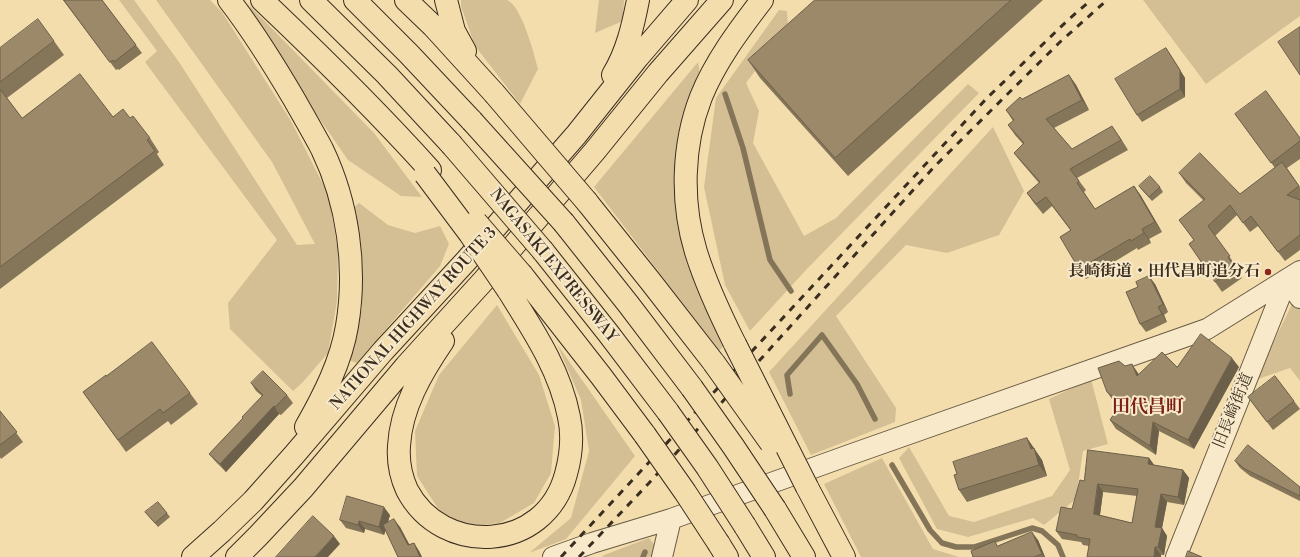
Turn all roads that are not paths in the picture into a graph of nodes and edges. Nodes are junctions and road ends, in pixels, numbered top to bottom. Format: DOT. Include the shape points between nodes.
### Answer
graph roads {
  1 [pos="229,0"];
  2 [pos="262,0"];
  3 [pos="311,0"];
  4 [pos="355,0"];
  5 [pos="406,0"];
  6 [pos="446,0"];
  7 [pos="638,0"];
  8 [pos="687,0"];
  9 [pos="722,0"];
  10 [pos="762,0"];
  11 [pos="494,93"];
  12 [pos="576,135"];
  13 [pos="1293,275"];
  14 [pos="485,279"];
  15 [pos="515,283"];
  16 [pos="1300,298"];
  17 [pos="805,489"];
  18 [pos="253,501"];
  19 [pos="671,519"];
  20 [pos="723,551"];
  21 [pos="193,557"];
  22 [pos="237,557"];
  23 [pos="553,557"];
  24 [pos="662,557"];
  25 [pos="764,557"];
  26 [pos="804,557"];
  27 [pos="843,557"];
  28 [pos="1176,557"];
  1 -- 18 [label="highway" via="287,86 322,150 343,209 351,270 347,327 331,380 301,435"];
  2 -- 15 [label="highway, bridge" via="356,91 428,172 470,234"];
  3 -- 25 [label="highway, NAGASAKI EXPRESSWAY, bridge" via="387,75 451,144 543,252 668,412 707,467"];
  4 -- 26 [label="highway, NAGASAKI EXPRESSWAY, bridge" via="472,121 564,223 692,388 733,446"];
  5 -- 11 [label="highway"];
  6 -- 11 [label="highway" via="454,31"];
  7 -- 12 [label="highway" via="627,45 614,72"];
  8 -- 12 [label="highway, NATIONAL HIGHWAY ROUTE 3"];
  9 -- 14 [label="highway, NATIONAL HIGHWAY ROUTE 3"];
  10 -- 17 [label="highway, bridge" via="712,73 701,97 693,122 687,156 686,200 696,251 710,292"];
  11 -- 17 [label="highway, bridge" via="652,282"];
  12 -- 18 [label="highway, NATIONAL HIGHWAY ROUTE 3"];
  13 -- 16 [label="street"];
  13 -- 19 [label="street" via="1207,330"];
  13 -- 28 [label="street, 旧長崎街道"];
  14 -- 15 [label="highway" via="416,385 401,427 399,446 404,483 422,514 434,526 466,540 503,539 533,523 556,499 564,482 569,461 571,440 564,395 533,330"];
  14 -- 22 [label="highway, NATIONAL HIGHWAY ROUTE 3" via="406,366 303,488"];
  15 -- 20 [label="highway, bridge" via="554,315 645,435"];
  17 -- 27 [label="highway"];
  18 -- 21 [label="highway, NATIONAL HIGHWAY ROUTE 3"];
  19 -- 23 [label="street"];
  19 -- 24 [label="street"];
}
